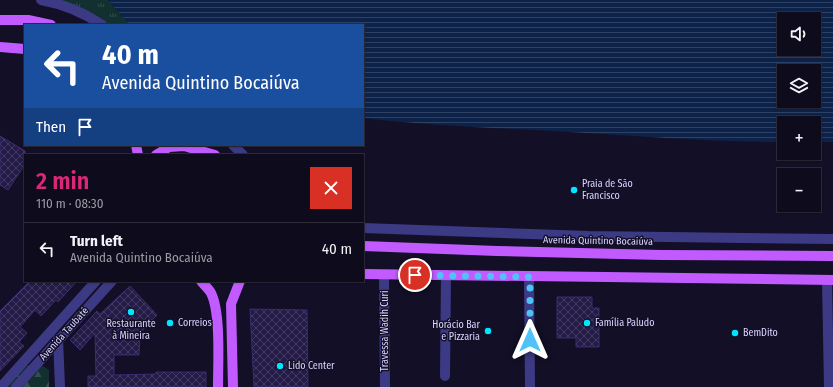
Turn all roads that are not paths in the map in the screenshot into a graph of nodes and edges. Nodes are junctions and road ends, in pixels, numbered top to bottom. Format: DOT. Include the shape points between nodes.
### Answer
graph roads {
  1 [pos="41,0"];
  2 [pos="0,20"];
  3 [pos="46,24"];
  4 [pos="100,24"];
  5 [pos="0,47"];
  6 [pos="13,47"];
  7 [pos="24,49"];
  8 [pos="0,52"];
  9 [pos="184,146"];
  10 [pos="184,146"];
  11 [pos="209,146"];
  12 [pos="234,146"];
  13 [pos="158,154"];
  14 [pos="212,154"];
  15 [pos="217,154"];
  16 [pos="242,154"];
  17 [pos="364,228"];
  18 [pos="833,239"];
  19 [pos="364,246"];
  20 [pos="833,256"];
  21 [pos="364,274"];
  22 [pos="384,275"];
  23 [pos="446,275"];
  24 [pos="530,277"];
  25 [pos="830,280"];
  26 [pos="95,282"];
  27 [pos="111,282"];
  28 [pos="202,282"];
  29 [pos="240,282"];
  30 [pos="58,339"];
  31 [pos="445,376"];
  32 [pos="1,387"];
  33 [pos="16,387"];
  34 [pos="60,387"];
  35 [pos="218,387"];
  36 [pos="232,387"];
  37 [pos="385,387"];
  38 [pos="530,387"];
  39 [pos="829,387"];
  1 -- 4 [label="street" via="77,10"];
  2 -- 3 [label="main road" via="28,20"];
  5 -- 6 [label="main road"];
  6 -- 7 [label="main road"];
  6 -- 8 [label="street"];
  9 -- 14 [label="main road"];
  10 -- 13 [label="main road" via="169,147"];
  11 -- 15 [label="main road"];
  12 -- 16 [label="street"];
  17 -- 18 [label="street" via="589,236"];
  19 -- 20 [label="main road, Avenida Quintino Bocaiúva"];
  21 -- 22 [label="main road"];
  22 -- 23 [label="main road"];
  22 -- 37 [label="street, Travessa Wadih Curi"];
  23 -- 24 [label="main road"];
  23 -- 31 [label="street"];
  24 -- 25 [label="main road"];
  24 -- 38 [label="street"];
  25 -- 39 [label="street"];
  26 -- 32 [label="street, Avenida Taubaté"];
  27 -- 30 [label="street, Avenida Taubaté"];
  28 -- 35 [label="main road" via="210,292 215,305"];
  29 -- 36 [label="main road" via="230,304"];
  30 -- 33 [label="street, Avenida Taubaté"];
  30 -- 34 [label="street"];
}
